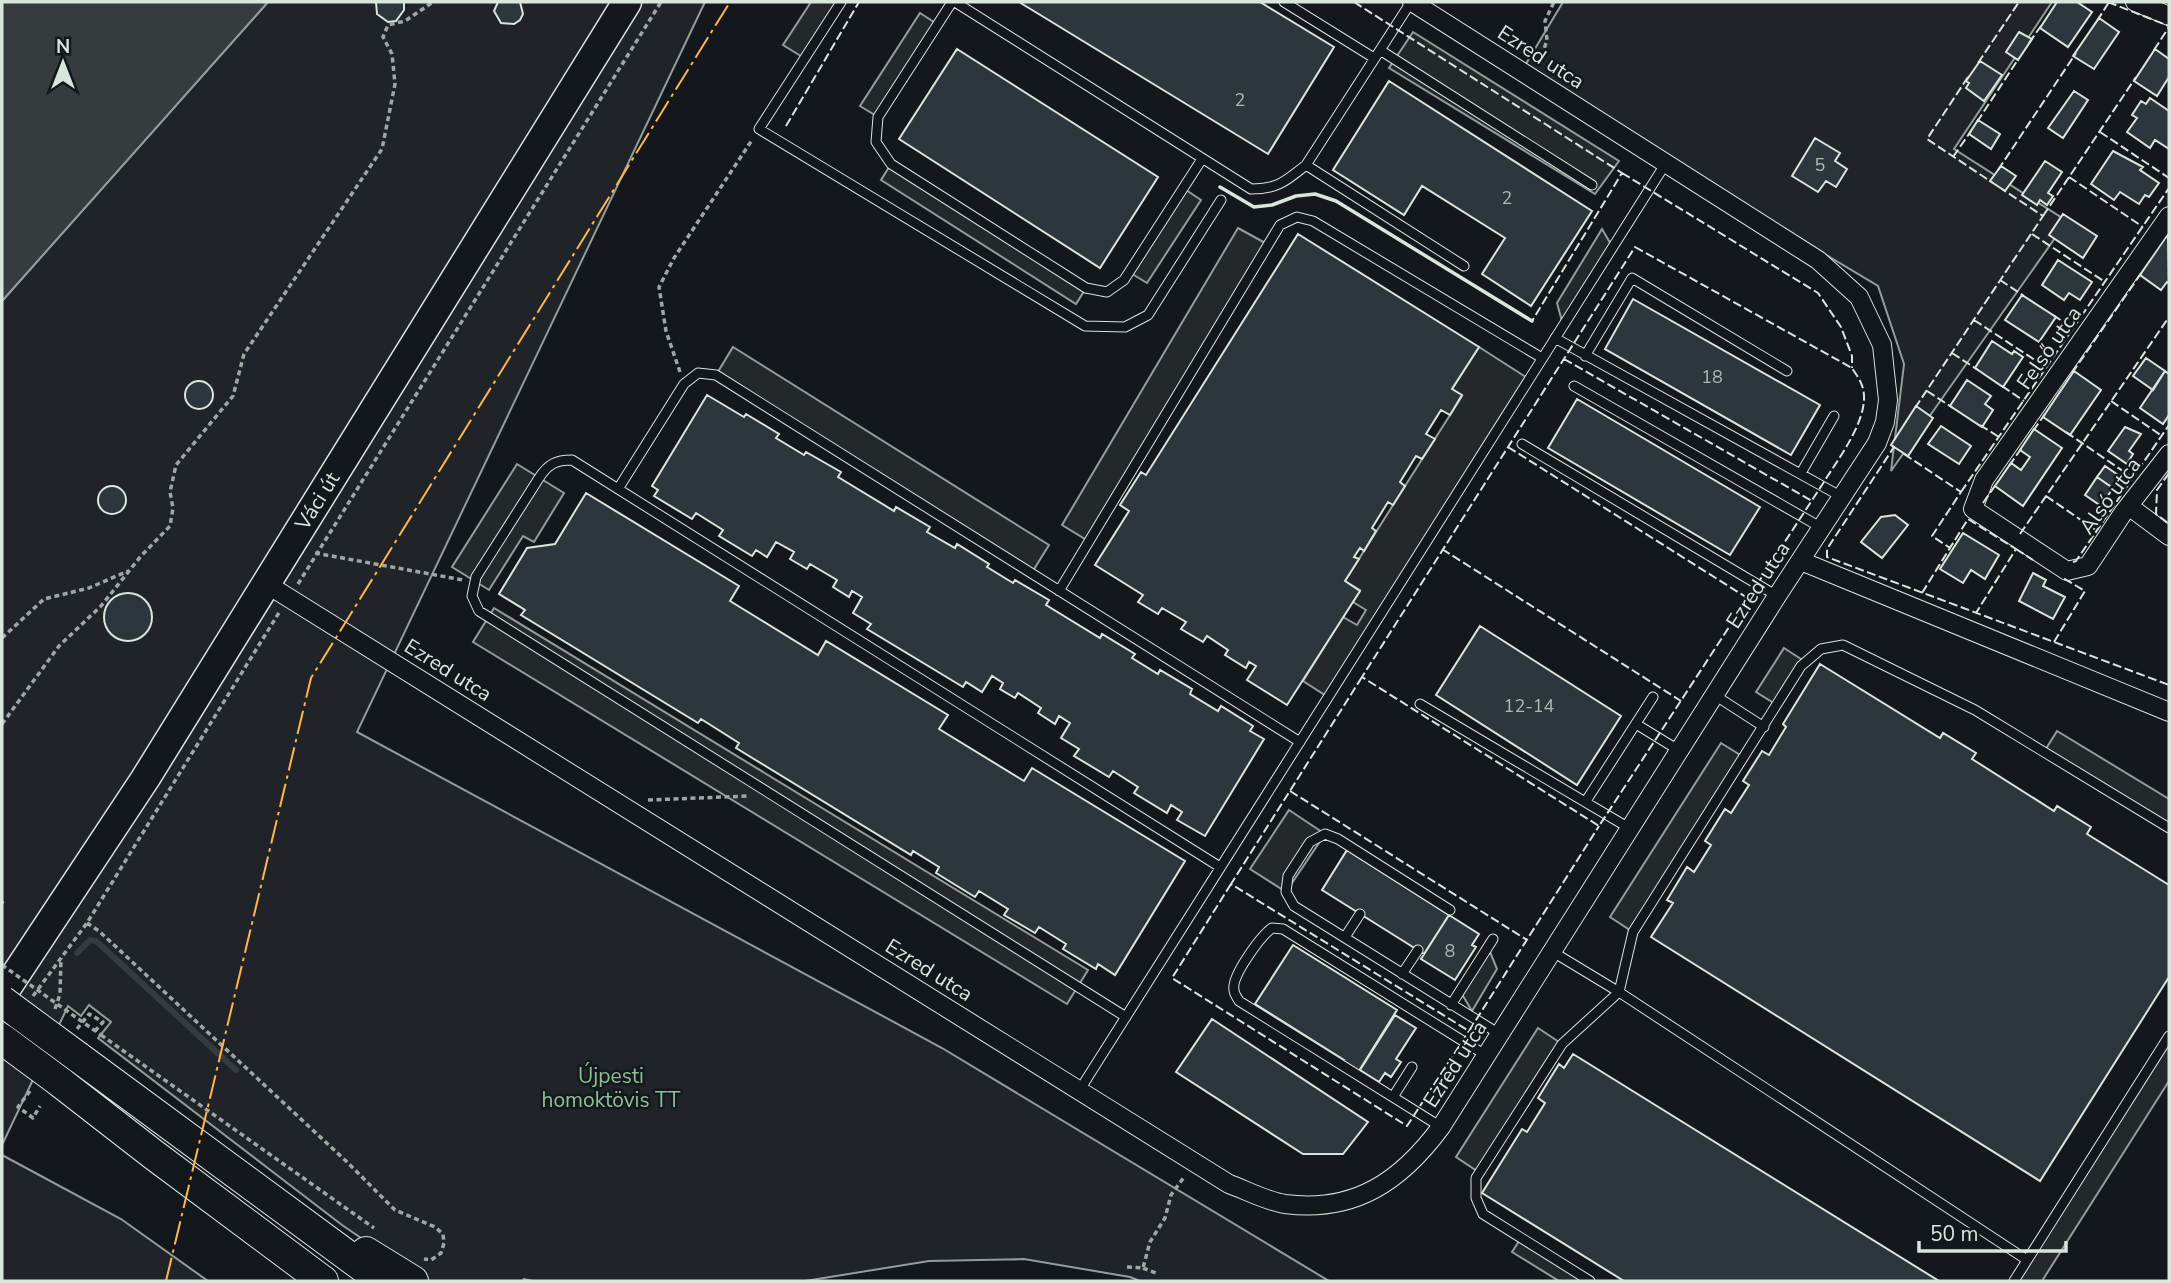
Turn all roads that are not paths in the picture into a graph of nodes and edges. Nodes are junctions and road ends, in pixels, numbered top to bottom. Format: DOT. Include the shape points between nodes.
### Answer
graph roads {
  1 [pos="627,2"];
  2 [pos="841,2"];
  3 [pos="953,2"];
  4 [pos="1284,2"];
  5 [pos="1411,2"];
  6 [pos="2135,2"];
  7 [pos="2169,16"];
  8 [pos="1377,54"];
  9 [pos="1202,159"];
  10 [pos="1666,163"];
  11 [pos="1306,165"];
  12 [pos="1592,185"];
  13 [pos="1221,201"];
  14 [pos="2169,216"];
  15 [pos="1464,266"];
  16 [pos="1555,338"];
  17 [pos="1585,356"];
  18 [pos="1542,358"];
  19 [pos="1787,371"];
  20 [pos="1574,386"];
  21 [pos="1834,416"];
  22 [pos="1522,444"];
  23 [pos="2169,454"];
  24 [pos="1801,473"];
  25 [pos="618,489"];
  26 [pos="1842,497"];
  27 [pos="2130,507"];
  28 [pos="1822,528"];
  29 [pos="2169,536"];
  30 [pos="1801,561"];
  31 [pos="2088,566"];
  32 [pos="286,586"];
  33 [pos="1059,591"];
  34 [pos="1777,596"];
  35 [pos="1653,696"];
  36 [pos="1716,696"];
  37 [pos="1420,704"];
  38 [pos="2169,712"];
  39 [pos="1636,724"];
  40 [pos="1764,727"];
  41 [pos="1300,742"];
  42 [pos="1680,751"];
  43 [pos="1586,801"];
  44 [pos="1629,828"];
  45 [pos="2169,828"];
  46 [pos="1220,867"];
  47 [pos="1450,910"];
  48 [pos="1360,914"];
  49 [pos="1345,937"];
  50 [pos="1493,939"];
  51 [pos="1418,950"];
  52 [pos="1553,952"];
  53 [pos="1402,974"];
  54 [pos="1619,992"];
  55 [pos="2,995"];
  56 [pos="2,1001"];
  57 [pos="1451,1005"];
  58 [pos="1126,1017"];
  59 [pos="1501,1035"];
  60 [pos="2169,1036"];
  61 [pos="2,1039"];
  62 [pos="1487,1056"];
  63 [pos="1412,1068"];
  64 [pos="1079,1091"];
  65 [pos="1393,1097"];
  66 [pos="1441,1128"];
  67 [pos="317,1233"];
  68 [pos="2027,1260"];
  69 [pos="415,1270"];
  70 [pos="323,1281"];
  71 [pos="382,1281"];
  72 [pos="1590,1281"];
  73 [pos="2014,1281"];
  1 -- 32 [label="main road, Váci út"];
  2 -- 13 [label="lane" via="759,130 1085,326 1125,327 1148,314"];
  3 -- 9 [label="lane"];
  3 -- 9 [label="lane" via="878,117 876,142 891,164 1086,288 1107,292 1124,280"];
  4 -- 8 [label="lane"];
  5 -- 8 [label="lane"];
  5 -- 10 [label="street, Ezred utca"];
  6 -- 7 [label="street"];
  8 -- 11 [label="lane"];
  8 -- 12 [label="lane"];
  9 -- 11 [label="lane" via="1251,189 1282,184"];
  10 -- 16 [label="lane"];
  10 -- 26 [label="street, Ezred utca" via="1818,260 1858,297 1882,345 1888,400 1877,443"];
  11 -- 15 [label="lane"];
  14 -- 31 [label="street, Felső utca" via="1984,481 1973,509 2067,571"];
  16 -- 17 [label="lane"];
  16 -- 18 [label="lane"];
  17 -- 19 [label="lane" via="1632,278"];
  17 -- 24 [label="lane"];
  18 -- 33 [label="lane" via="1312,221 1297,217 1280,225"];
  18 -- 41 [label="lane"];
  20 -- 28 [label="lane"];
  21 -- 24 [label="lane"];
  22 -- 34 [label="lane"];
  23 -- 27 [label="street, Alsó utca"];
  24 -- 26 [label="lane"];
  25 -- 33 [label="lane" via="684,384 698,373 716,375"];
  25 -- 46 [label="lane"];
  25 -- 58 [label="lane" via="572,460 558,460 545,468 475,582 472,596 479,611"];
  26 -- 28 [label="street, Ezred utca"];
  27 -- 29 [label="street"];
  27 -- 31 [label="street, Alsó utca"];
  28 -- 30 [label="street, Ezred utca"];
  30 -- 34 [label="street, Ezred utca"];
  30 -- 38 [label="street"];
  32 -- 55 [label="main road, Váci út" via="145,779"];
  32 -- 64 [label="street, Ezred utca"];
  33 -- 41 [label="lane"];
  34 -- 36 [label="street, Ezred utca"];
  35 -- 39 [label="lane"];
  36 -- 40 [label="lane"];
  36 -- 42 [label="street, Ezred utca"];
  37 -- 43 [label="lane"];
  39 -- 42 [label="lane"];
  39 -- 43 [label="lane"];
  40 -- 45 [label="lane" via="1801,666 1821,649 1843,645 1975,710"];
  40 -- 54 [label="lane" via="1633,932"];
  41 -- 46 [label="lane"];
  42 -- 44 [label="street, Ezred utca"];
  43 -- 44 [label="lane"];
  44 -- 52 [label="street, Ezred utca"];
  46 -- 58 [label="lane"];
  47 -- 49 [label="lane" via="1325,834 1310,842 1288,876 1286,892 1294,906"];
  48 -- 49 [label="lane"];
  49 -- 53 [label="lane"];
  50 -- 57 [label="lane"];
  51 -- 53 [label="lane"];
  52 -- 54 [label="lane"];
  52 -- 59 [label="street, Ezred utca"];
  53 -- 57 [label="lane"];
  54 -- 68 [label="lane"];
  54 -- 72 [label="lane" via="1562,1044 1476,1178 1476,1198 1483,1213"];
  56 -- 67 [label="highway, bridge"];
  57 -- 59 [label="lane"];
  58 -- 64 [label="lane"];
  59 -- 62 [label="street, Ezred utca"];
  60 -- 68 [label="lane"];
  61 -- 70 [label="highway, bridge"];
  62 -- 65 [label="lane" via="1283,929 1272,928 1263,934 1235,979 1239,1001"];
  62 -- 66 [label="street, Ezred utca"];
  63 -- 65 [label="lane"];
  64 -- 66 [label="street, Ezred utca" via="1229,1184 1282,1204 1320,1206 1363,1196 1392,1180"];
  65 -- 66 [label="lane"];
  67 -- 69 [label="highway"];
  67 -- 71 [label="highway"];
  68 -- 73 [label="lane"];
}
